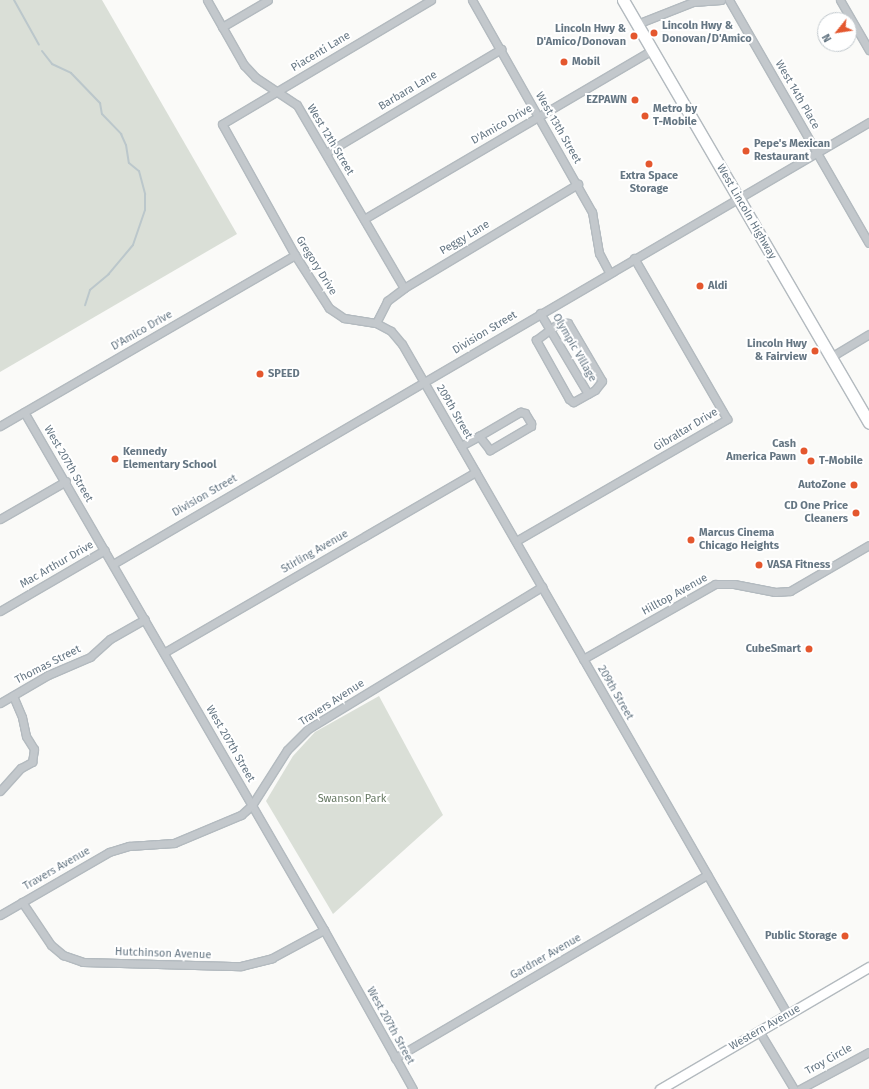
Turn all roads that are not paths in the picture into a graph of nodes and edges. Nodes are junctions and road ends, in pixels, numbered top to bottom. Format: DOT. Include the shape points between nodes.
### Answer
graph roads {
  1 [pos="207,0"];
  2 [pos="268,0"];
  3 [pos="431,0"];
  4 [pos="472,0"];
  5 [pos="623,0"];
  6 [pos="721,0"];
  7 [pos="729,0"];
  8 [pos="840,0"];
  9 [pos="421,3"];
  10 [pos="637,24"];
  11 [pos="222,27"];
  12 [pos="501,49"];
  13 [pos="652,50"];
  14 [pos="869,50"];
  15 [pos="278,91"];
  16 [pos="539,116"];
  17 [pos="869,122"];
  18 [pos="222,124"];
  19 [pos="326,153"];
  20 [pos="817,153"];
  21 [pos="578,184"];
  22 [pos="738,198"];
  23 [pos="364,219"];
  24 [pos="869,243"];
  25 [pos="295,255"];
  26 [pos="634,258"];
  27 [pos="609,272"];
  28 [pos="404,288"];
  29 [pos="540,313"];
  30 [pos="376,323"];
  31 [pos="550,328"];
  32 [pos="869,334"];
  33 [pos="831,357"];
  34 [pos="424,382"];
  35 [pos="588,394"];
  36 [pos="24,412"];
  37 [pos="869,423"];
  38 [pos="0,426"];
  39 [pos="479,436"];
  40 [pos="461,446"];
  41 [pos="476,472"];
  42 [pos="66,481"];
  43 [pos="0,519"];
  44 [pos="516,541"];
  45 [pos="869,544"];
  46 [pos="105,550"];
  47 [pos="113,564"];
  48 [pos="542,587"];
  49 [pos="0,611"];
  50 [pos="145,619"];
  51 [pos="165,652"];
  52 [pos="584,659"];
  53 [pos="13,696"];
  54 [pos="0,703"];
  55 [pos="0,791"];
  56 [pos="252,805"];
  57 [pos="707,875"];
  58 [pos="22,902"];
  59 [pos="0,915"];
  60 [pos="324,930"];
  61 [pos="869,967"];
  62 [pos="788,1015"];
  63 [pos="759,1031"];
  64 [pos="869,1052"];
  65 [pos="395,1058"];
  66 [pos="413,1089"];
  67 [pos="660,1089"];
  68 [pos="794,1089"];
  69 [pos="800,1089"];
  1 -- 11 [label="street, West 12th Street"];
  2 -- 11 [label="street"];
  3 -- 9 [label="street, Piacenti Lane"];
  4 -- 12 [label="street, West 13th Street"];
  5 -- 10 [label="main road, West Lincoln Highway"];
  6 -- 10 [label="street" via="693,2"];
  7 -- 20 [label="street, West 14th Place"];
  8 -- 14 [label="street"];
  9 -- 15 [label="street, Piacenti Lane"];
  10 -- 13 [label="main road, West Lincoln Highway"];
  11 -- 15 [label="street, West 12th Street" via="244,65 255,76"];
  12 -- 16 [label="street, West 13th Street"];
  12 -- 19 [label="street, Barbara Lane"];
  13 -- 16 [label="street, D'Amico Drive"];
  13 -- 22 [label="main road, West Lincoln Highway"];
  15 -- 18 [label="street, Piacenti Lane"];
  15 -- 19 [label="street, West 12th Street" via="296,105"];
  16 -- 21 [label="street, West 13th Street"];
  16 -- 23 [label="street, D'Amico Drive"];
  17 -- 20 [label="street, Division Street"];
  18 -- 25 [label="street, Gregory Drive"];
  19 -- 23 [label="street, West 12th Street"];
  20 -- 22 [label="street, Division Street"];
  20 -- 24 [label="street, West 14th Place"];
  21 -- 27 [label="street, West 13th Street" via="592,212 599,253"];
  21 -- 28 [label="street, Peggy Lane"];
  22 -- 26 [label="street, Division Street"];
  22 -- 33 [label="main road, West Lincoln Highway"];
  23 -- 28 [label="street, West 12th Street"];
  25 -- 30 [label="street, Gregory Drive" via="329,308 344,318"];
  25 -- 36 [label="street, D'Amico Drive"];
  26 -- 27 [label="street, Division Street"];
  26 -- 44 [label="street, Gibraltar Drive" via="727,419"];
  27 -- 29 [label="street, Division Street"];
  28 -- 30 [label="street, Peggy Lane" via="387,302"];
  29 -- 31 [label="street, Olympic Village"];
  29 -- 34 [label="street, Division Street"];
  30 -- 34 [label="street, Gregory Drive" via="397,337"];
  31 -- 35 [label="street, Olympic Village"];
  31 -- 35 [label="street" via="565,322 577,336 602,381 601,386"];
  31 -- 35 [label="street" via="536,340 541,351 569,399 574,402"];
  32 -- 33 [label="street"];
  33 -- 37 [label="main road, West Lincoln Highway"];
  34 -- 40 [label="street, 209th Street"];
  34 -- 47 [label="street, Division Street"];
  36 -- 38 [label="street, D'Amico Drive"];
  36 -- 42 [label="street, West 207th Street"];
  39 -- 39 [label="street" via="520,412 525,413 531,423 531,426 490,450"];
  39 -- 40 [label="street"];
  40 -- 41 [label="street, 209th Street"];
  41 -- 44 [label="street, 209th Street"];
  41 -- 51 [label="street, Stirling Avenue"];
  42 -- 43 [label="street"];
  42 -- 46 [label="street, West 207th Street"];
  44 -- 48 [label="street, 209th Street"];
  45 -- 52 [label="street, Hilltop Avenue" via="790,591 775,592 734,584 715,584"];
  46 -- 47 [label="street, West 207th Street"];
  46 -- 49 [label="street, Mac Arthur Drive"];
  47 -- 50 [label="street, West 207th Street"];
  48 -- 52 [label="street, 209th Street"];
  48 -- 56 [label="street, Travers Avenue" via="308,729 287,750"];
  50 -- 51 [label="street, West 207th Street"];
  50 -- 53 [label="street, Thomas Street" via="110,639 90,657 48,675"];
  51 -- 56 [label="street, West 207th Street"];
  52 -- 57 [label="street, 209th Street"];
  53 -- 54 [label="street, Thomas Street"];
  53 -- 55 [label="street" via="22,717 26,736 34,749 32,762 21,768"];
  56 -- 58 [label="street, Travers Avenue" via="237,817 184,840 129,846 109,852"];
  56 -- 60 [label="street, West 207th Street"];
  57 -- 62 [label="street, 209th Street"];
  57 -- 65 [label="street, Gardner Avenue"];
  58 -- 59 [label="street, Travers Avenue"];
  58 -- 60 [label="street, Hutchinson Avenue" via="50,945 63,955 83,962 241,966 272,958"];
  60 -- 65 [label="street, West 207th Street"];
  61 -- 62 [label="main road, Western Avenue"];
  62 -- 63 [label="main road, Western Avenue"];
  63 -- 67 [label="main road, Western Avenue"];
  63 -- 68 [label="street"];
  64 -- 69 [label="street, Troy Circle"];
  65 -- 66 [label="street, West 207th Street"];
}
